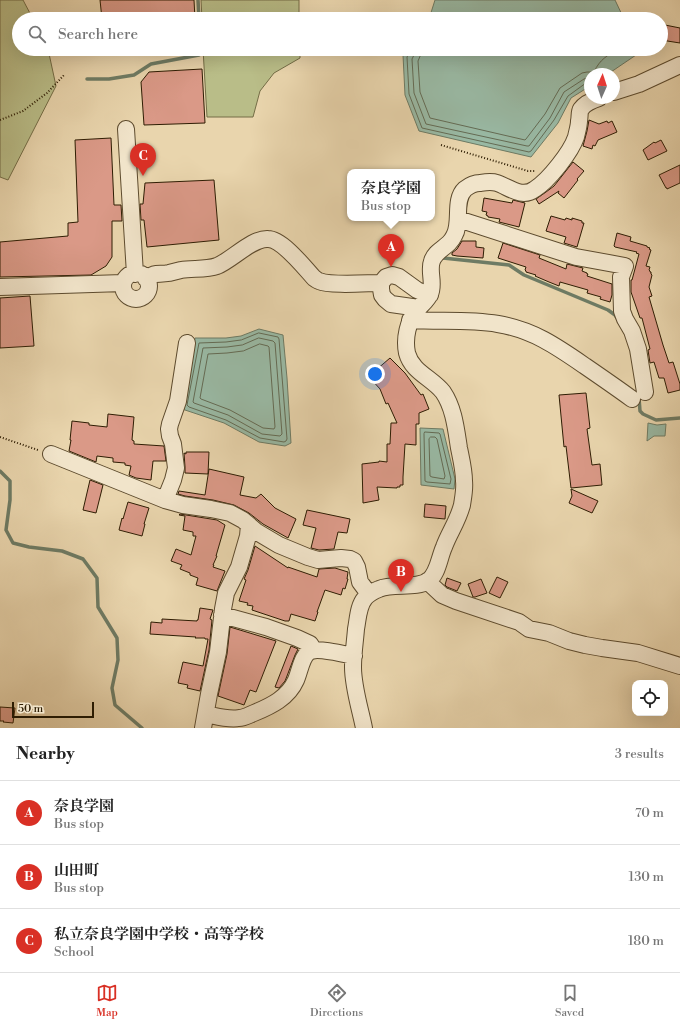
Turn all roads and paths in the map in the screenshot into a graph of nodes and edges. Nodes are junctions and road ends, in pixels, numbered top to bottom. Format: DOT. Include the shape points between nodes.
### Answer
graph roads {
  1 [pos="680,65"];
  2 [pos="65,74"];
  3 [pos="620,90"];
  4 [pos="586,104"];
  5 [pos="0,120"];
  6 [pos="126,129"];
  7 [pos="441,145"];
  8 [pos="541,168"];
  9 [pos="458,219"];
  10 [pos="576,257"];
  11 [pos="614,276"];
  12 [pos="135,279"];
  13 [pos="381,283"];
  14 [pos="0,287"];
  15 [pos="430,295"];
  16 [pos="415,314"];
  17 [pos="187,343"];
  18 [pos="0,437"];
  19 [pos="50,454"];
  20 [pos="165,500"];
  21 [pos="249,525"];
  22 [pos="427,581"];
  23 [pos="369,594"];
  24 [pos="222,615"];
  25 [pos="314,650"];
  26 [pos="354,656"];
  27 [pos="680,666"];
  28 [pos="204,721"];
  29 [pos="364,728"];
  1 -- 3 [label="street"];
  2 -- 5 [label="path" via="47,93 23,112"];
  4 -- 9 [label="street" via="580,110 575,139 550,175 534,191 522,193 493,182 475,183 461,195"];
  6 -- 12 [label="street"];
  7 -- 8 [label="path" via="528,171"];
  9 -- 10 [label="street"];
  9 -- 15 [label="street" via="456,233 450,243 437,252 432,260"];
  10 -- 11 [label="street"];
  10 -- 16 [label="street" via="625,266 622,277 622,311 638,349 639,396 556,346 527,332 475,321 436,321"];
  12 -- 13 [label="street" via="153,274 210,268 224,263 252,244 268,239 283,245 319,281 338,284"];
  12 -- 14 [label="street"];
  13 -- 15 [label="street" via="392,275"];
  13 -- 16 [label="street" via="385,299"];
  15 -- 16 [label="street"];
  16 -- 22 [label="street" via="407,331 409,359 414,367 435,383 449,402 464,481 459,516 437,569"];
  17 -- 20 [label="street" via="178,401 169,429 176,468"];
  18 -- 19 [label="path"];
  19 -- 20 [label="street"];
  20 -- 21 [label="street" via="230,513"];
  21 -- 23 [label="street" via="279,545 308,557 318,560 350,558 357,567 360,582"];
  21 -- 24 [label="street" via="239,567 226,593"];
  22 -- 23 [label="street" via="382,587"];
  22 -- 27 [label="street" via="442,595 519,622 529,629 585,645 638,653"];
  23 -- 26 [label="street" via="359,612"];
  24 -- 25 [label="street" via="297,638 310,644"];
  24 -- 28 [label="street" via="218,652"];
  25 -- 26 [label="street"];
  25 -- 28 [label="street" via="305,655 297,679 285,697 260,711 240,718"];
  26 -- 29 [label="street" via="354,681"];
}
